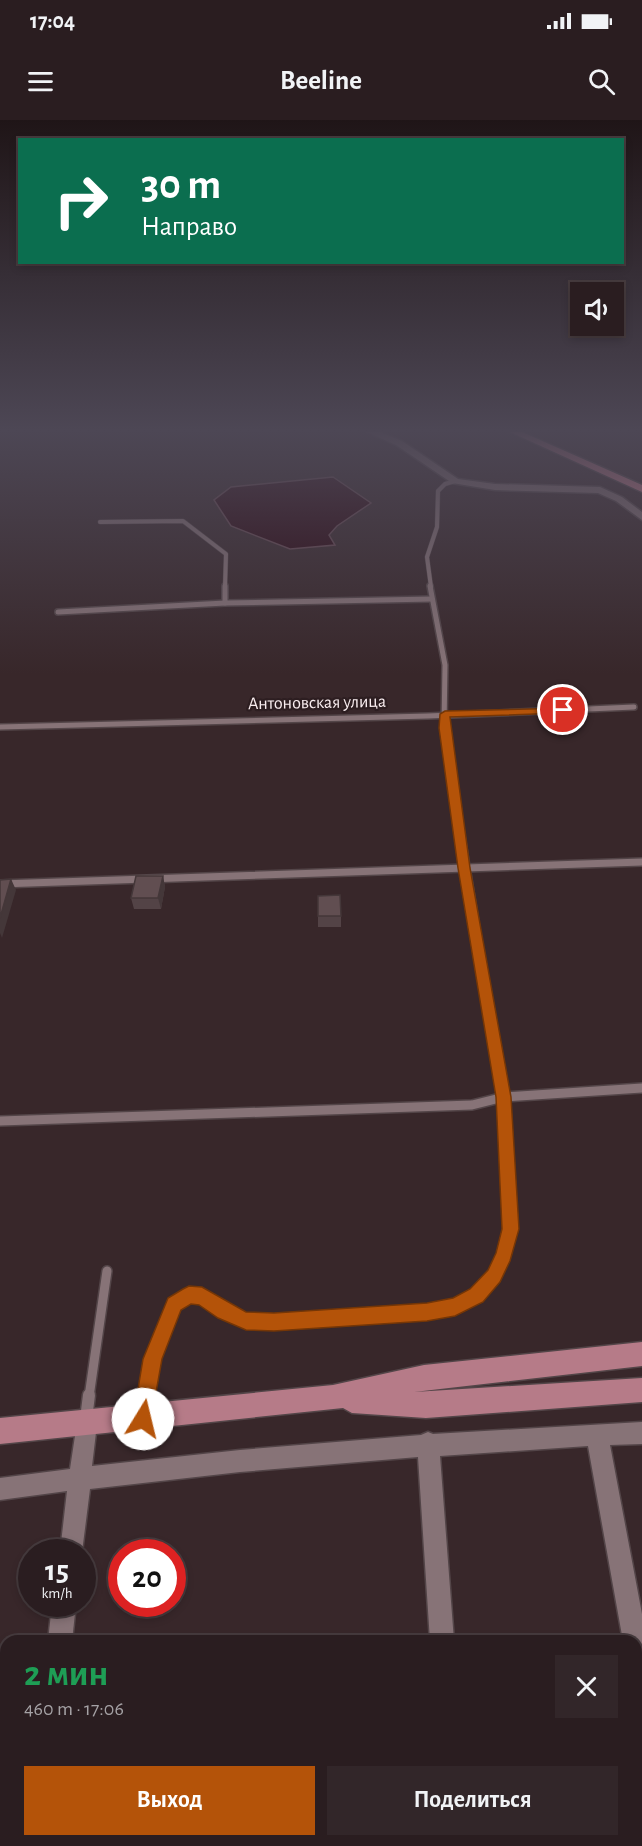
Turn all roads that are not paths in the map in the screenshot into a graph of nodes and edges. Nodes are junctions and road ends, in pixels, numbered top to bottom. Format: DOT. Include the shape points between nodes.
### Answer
graph roads {
  1 [pos="437,513"];
  2 [pos="100,522"];
  3 [pos="432,599"];
  4 [pos="225,603"];
  5 [pos="58,612"];
  6 [pos="634,707"];
  7 [pos="445,714"];
  8 [pos="0,727"];
  9 [pos="642,862"];
  10 [pos="464,868"];
  11 [pos="0,884"];
  12 [pos="642,1088"];
  13 [pos="504,1097"];
  14 [pos="0,1121"];
  15 [pos="107,1271"];
  16 [pos="642,1354"];
  17 [pos="642,1390"];
  18 [pos="333,1398"];
  19 [pos="143,1419"];
  20 [pos="86,1424"];
  21 [pos="0,1431"];
  22 [pos="642,1433"];
  23 [pos="597,1435"];
  24 [pos="428,1443"];
  25 [pos="80,1478"];
  26 [pos="0,1489"];
  27 [pos="72,1539"];
  28 [pos="63,1617"];
  29 [pos="61,1635"];
  30 [pos="442,1635"];
  31 [pos="634,1635"];
  1 -- 3 [label="lane" via="427,557"];
  2 -- 4 [label="lane" via="183,521 226,554"];
  3 -- 4 [label="lane"];
  3 -- 7 [label="lane" via="445,665"];
  4 -- 5 [label="lane"];
  6 -- 7 [label="lane, Антоновская улица"];
  7 -- 8 [label="lane, Антоновская улица"];
  7 -- 10 [label="lane"];
  9 -- 10 [label="lane"];
  10 -- 11 [label="lane"];
  10 -- 13 [label="lane"];
  12 -- 13 [label="lane"];
  13 -- 14 [label="lane" via="472,1105 403,1109"];
  13 -- 19 [label="lane" via="511,1229 494,1276 476,1296 455,1307 427,1312 274,1322 246,1321 224,1312 202,1296 189,1295 174,1304 153,1359"];
  15 -- 20 [label="lane"];
  16 -- 18 [label="main road" via="424,1377"];
  17 -- 18 [label="main road" via="426,1406"];
  18 -- 19 [label="main road"];
  19 -- 20 [label="main road"];
  20 -- 21 [label="main road"];
  20 -- 25 [label="street"];
  22 -- 23 [label="street"];
  23 -- 24 [label="street"];
  23 -- 31 [label="street"];
  24 -- 25 [label="street"];
  24 -- 30 [label="street"];
  25 -- 26 [label="street"];
  25 -- 27 [label="street"];
  28 -- 29 [label="street"];
}
